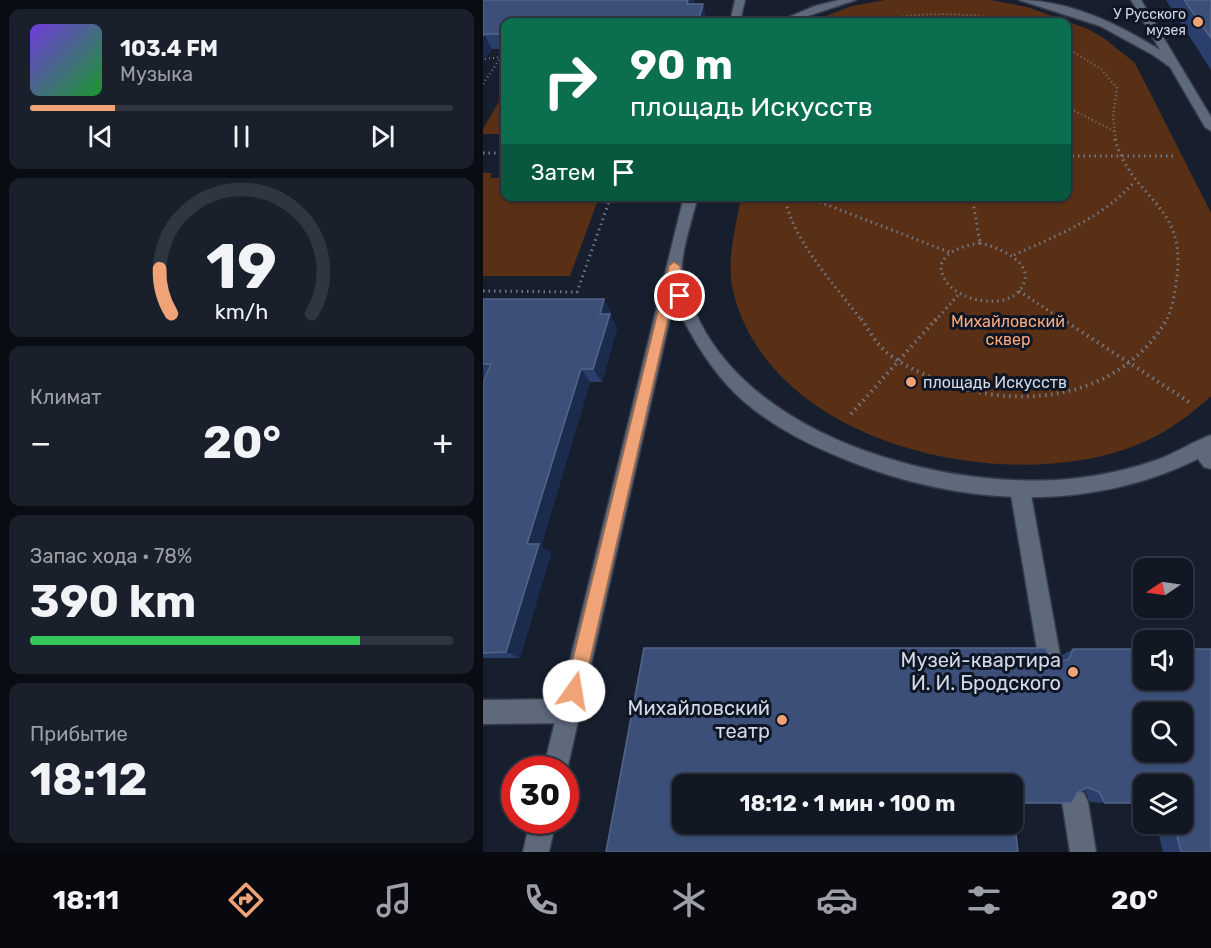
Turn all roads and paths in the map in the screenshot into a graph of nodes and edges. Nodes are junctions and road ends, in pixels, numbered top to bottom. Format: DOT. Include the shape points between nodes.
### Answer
graph roads {
  1 [pos="740,0"];
  2 [pos="851,0"];
  3 [pos="1024,0"];
  4 [pos="1136,0"];
  5 [pos="736,18"];
  6 [pos="792,18"];
  7 [pos="889,18"];
  8 [pos="996,18"];
  9 [pos="1071,50"];
  10 [pos="501,57"];
  11 [pos="485,58"];
  12 [pos="1174,65"];
  13 [pos="483,84"];
  14 [pos="1071,109"];
  15 [pos="1211,127"];
  16 [pos="1115,131"];
  17 [pos="483,153"];
  18 [pos="501,153"];
  19 [pos="1071,156"];
  20 [pos="1120,156"];
  21 [pos="1174,156"];
  22 [pos="1135,181"];
  23 [pos="609,201"];
  24 [pos="690,201"];
  25 [pos="786,201"];
  26 [pos="817,201"];
  27 [pos="973,201"];
  28 [pos="980,243"];
  29 [pos="949,252"];
  30 [pos="1014,255"];
  31 [pos="674,266"];
  32 [pos="483,291"];
  33 [pos="1019,291"];
  34 [pos="959,294"];
  35 [pos="899,361"];
  36 [pos="1130,364"];
  37 [pos="1189,402"];
  38 [pos="851,414"];
  39 [pos="1207,451"];
  40 [pos="1020,489"];
  41 [pos="1049,655"];
  42 [pos="569,711"];
  43 [pos="483,712"];
  44 [pos="558,756"];
  45 [pos="1075,802"];
  46 [pos="540,834"];
  47 [pos="536,852"];
  48 [pos="1083,852"];
  1 -- 5 [label="street"];
  2 -- 6 [label="street"];
  3 -- 12 [label="street" via="1109,26"];
  4 -- 12 [label="street"];
  7 -- 8 [label="path" via="935,12"];
  9 -- 16 [label="path" via="1093,62 1117,88"];
  10 -- 11 [label="path"];
  10 -- 13 [label="path"];
  12 -- 15 [label="street"];
  14 -- 16 [label="path"];
  16 -- 20 [label="path"];
  17 -- 18 [label="path"];
  19 -- 20 [label="path"];
  20 -- 21 [label="path"];
  20 -- 22 [label="path"];
  22 -- 30 [label="path" via="1110,207"];
  22 -- 36 [label="path" via="1174,228 1179,252 1178,286 1169,315 1153,344"];
  23 -- 32 [label="path" via="577,292"];
  24 -- 31 [label="street"];
  25 -- 35 [label="path" via="798,235 883,349"];
  26 -- 29 [label="path"];
  27 -- 28 [label="path"];
  28 -- 29 [label="path" via="964,244"];
  28 -- 30 [label="path" via="1001,247"];
  29 -- 34 [label="path" via="942,260 941,272"];
  30 -- 33 [label="path" via="1025,274"];
  31 -- 40 [label="street" via="680,296 714,357 741,387 775,414 816,439 914,475 968,486"];
  31 -- 42 [label="street"];
  33 -- 34 [label="path" via="991,302"];
  33 -- 36 [label="path"];
  34 -- 35 [label="path"];
  35 -- 36 [label="path" via="949,384 1015,398 1079,388"];
  35 -- 38 [label="path"];
  36 -- 37 [label="path"];
  39 -- 40 [label="street" via="1128,477 1077,487"];
  40 -- 41 [label="street"];
  42 -- 43 [label="street"];
  42 -- 44 [label="street"];
  45 -- 48 [label="street"];
  46 -- 47 [label="street"];
}
